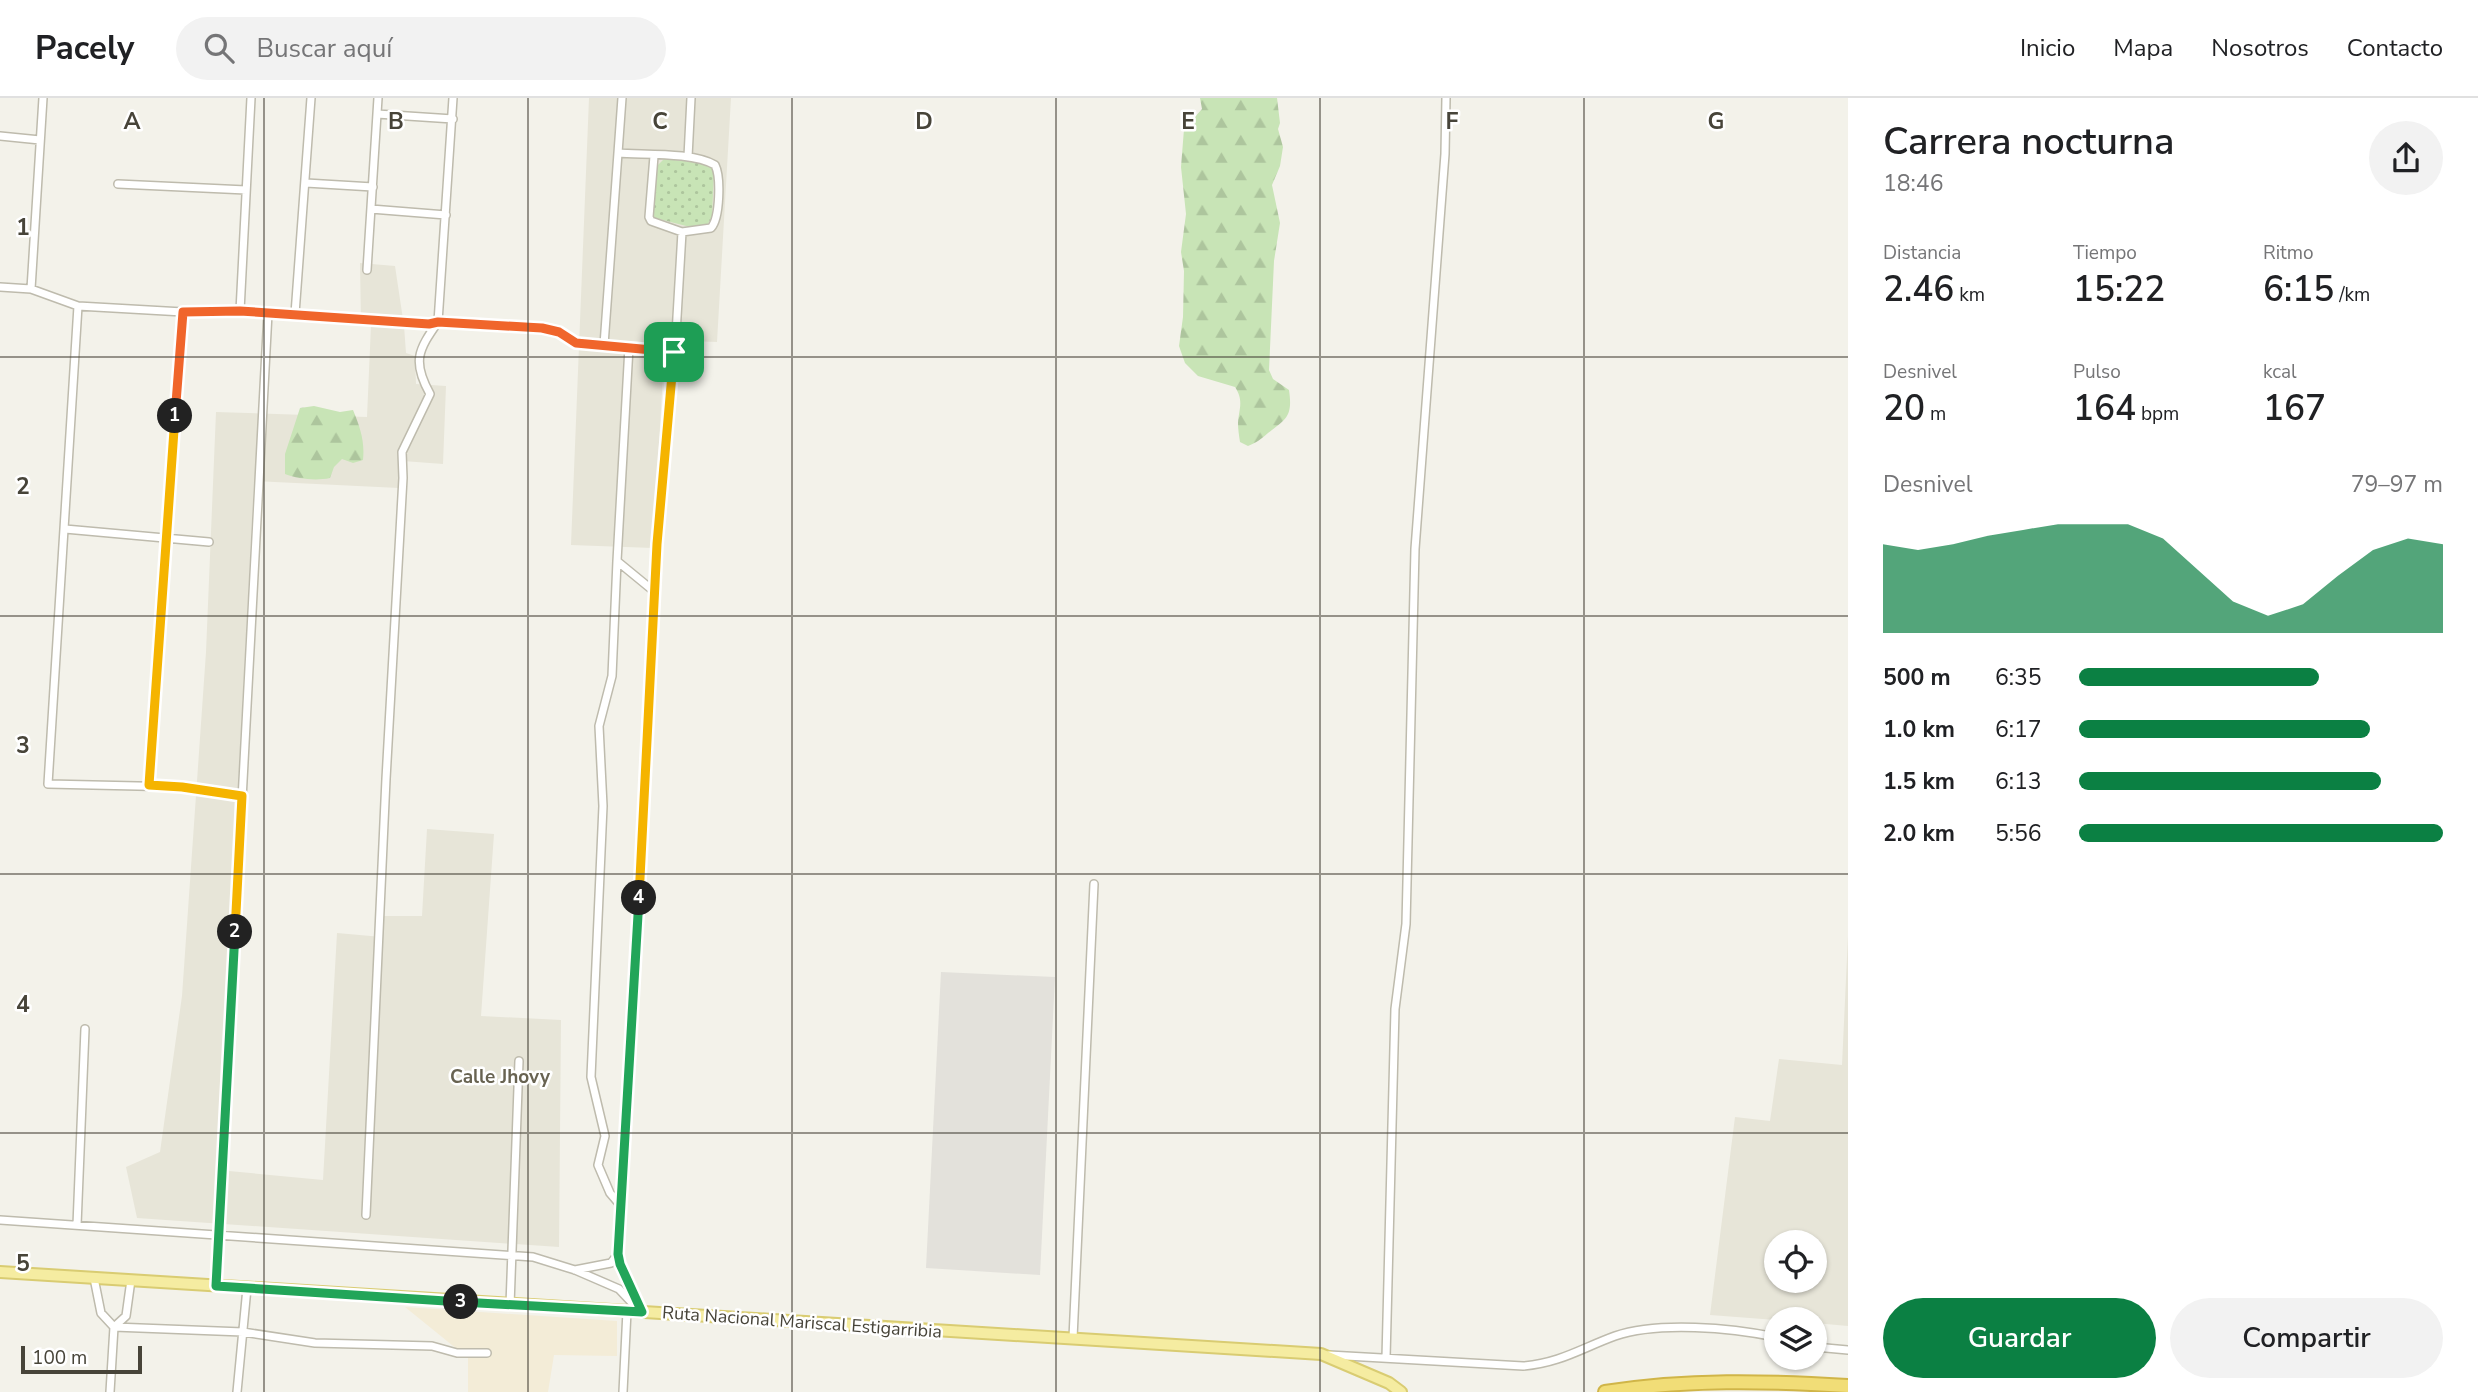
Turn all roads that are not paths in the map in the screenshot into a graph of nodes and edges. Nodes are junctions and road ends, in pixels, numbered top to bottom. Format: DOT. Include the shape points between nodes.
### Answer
graph roads {
  1 [pos="43,98"];
  2 [pos="251,98"];
  3 [pos="311,98"];
  4 [pos="378,98"];
  5 [pos="453,98"];
  6 [pos="622,98"];
  7 [pos="691,98"];
  8 [pos="1446,98"];
  9 [pos="377,114"];
  10 [pos="453,118"];
  11 [pos="0,136"];
  12 [pos="40,140"];
  13 [pos="618,153"];
  14 [pos="654,156"];
  15 [pos="688,157"];
  16 [pos="306,183"];
  17 [pos="118,184"];
  18 [pos="373,187"];
  19 [pos="246,190"];
  20 [pos="371,209"];
  21 [pos="446,215"];
  22 [pos="682,232"];
  23 [pos="368,270"];
  24 [pos="0,287"];
  25 [pos="31,289"];
  26 [pos="78,306"];
  27 [pos="240,311"];
  28 [pos="183,312"];
  29 [pos="268,313"];
  30 [pos="295,314"];
  31 [pos="438,322"];
  32 [pos="604,345"];
  33 [pos="629,347"];
  34 [pos="674,352"];
  35 [pos="65,529"];
  36 [pos="167,538"];
  37 [pos="209,542"];
  38 [pos="617,561"];
  39 [pos="656,593"];
  40 [pos="149,785"];
  41 [pos="242,796"];
  42 [pos="1094,884"];
  43 [pos="85,1029"];
  44 [pos="519,1061"];
  45 [pos="621,1206"];
  46 [pos="366,1215"];
  47 [pos="0,1220"];
  48 [pos="77,1225"];
  49 [pos="219,1234"];
  50 [pos="618,1254"];
  51 [pos="511,1255"];
  52 [pos="575,1270"];
  53 [pos="0,1272"];
  54 [pos="94,1278"];
  55 [pos="131,1280"];
  56 [pos="216,1286"];
  57 [pos="247,1288"];
  58 [pos="510,1305"];
  59 [pos="627,1311"];
  60 [pos="642,1312"];
  61 [pos="114,1328"];
  62 [pos="243,1332"];
  63 [pos="1764,1335"];
  64 [pos="1073,1338"];
  65 [pos="1827,1348"];
  66 [pos="1848,1350"];
  67 [pos="487,1353"];
  68 [pos="1321,1354"];
  69 [pos="1386,1358"];
  70 [pos="1848,1386"];
  71 [pos="1391,1388"];
  72 [pos="110,1392"];
  73 [pos="237,1392"];
  74 [pos="623,1392"];
  75 [pos="1401,1392"];
  76 [pos="1605,1392"];
  1 -- 12 [label="street"];
  2 -- 19 [label="street"];
  3 -- 16 [label="street"];
  4 -- 9 [label="street"];
  5 -- 10 [label="street"];
  6 -- 13 [label="street"];
  7 -- 15 [label="street"];
  8 -- 69 [label="street" via="1415,550 1407,911 1395,1009"];
  9 -- 10 [label="street"];
  9 -- 18 [label="street"];
  10 -- 21 [label="street"];
  11 -- 12 [label="street"];
  12 -- 25 [label="street"];
  13 -- 14 [label="street"];
  13 -- 32 [label="street"];
  14 -- 15 [label="street"];
  14 -- 22 [label="street" via="649,217 655,224"];
  15 -- 22 [label="street" via="711,162 718,170 716,220 711,228"];
  16 -- 18 [label="street"];
  16 -- 30 [label="street"];
  17 -- 19 [label="street"];
  18 -- 20 [label="street"];
  19 -- 27 [label="street"];
  20 -- 21 [label="street"];
  20 -- 23 [label="street"];
  21 -- 31 [label="street"];
  22 -- 34 [label="street"];
  24 -- 25 [label="street"];
  25 -- 26 [label="street"];
  26 -- 28 [label="street"];
  26 -- 35 [label="street"];
  27 -- 28 [label="street"];
  27 -- 29 [label="street"];
  28 -- 36 [label="street"];
  29 -- 30 [label="street"];
  29 -- 41 [label="street"];
  30 -- 31 [label="street"];
  31 -- 32 [label="street" via="542,328 576,343"];
  31 -- 46 [label="street" via="418,361 429,394 402,452"];
  32 -- 33 [label="street"];
  33 -- 34 [label="street"];
  33 -- 38 [label="street"];
  34 -- 39 [label="street"];
  35 -- 36 [label="street"];
  35 -- 40 [label="street" via="48,784"];
  36 -- 37 [label="street"];
  36 -- 40 [label="street"];
  38 -- 39 [label="street"];
  38 -- 45 [label="street" via="612,676 599,726 603,806 591,1077 605,1136 598,1165"];
  39 -- 45 [label="street"];
  40 -- 41 [label="street"];
  41 -- 49 [label="street"];
  42 -- 64 [label="street"];
  43 -- 48 [label="street"];
  44 -- 51 [label="street"];
  45 -- 50 [label="street"];
  47 -- 48 [label="street"];
  48 -- 49 [label="street"];
  49 -- 51 [label="street"];
  49 -- 56 [label="street"];
  50 -- 52 [label="street" via="611,1263"];
  50 -- 60 [label="street"];
  51 -- 52 [label="street"];
  51 -- 58 [label="street"];
  52 -- 60 [label="street" via="619,1289"];
  53 -- 54 [label="main road, Ruta Nacional Mariscal Estigarribia"];
  54 -- 55 [label="main road, Ruta Nacional Mariscal Estigarribia"];
  54 -- 61 [label="street" via="101,1313"];
  55 -- 56 [label="main road, Ruta Nacional Mariscal Estigarribia"];
  55 -- 61 [label="street" via="126,1316"];
  56 -- 57 [label="main road, Ruta Nacional Mariscal Estigarribia"];
  57 -- 58 [label="main road, Ruta Nacional Mariscal Estigarribia"];
  57 -- 62 [label="street"];
  58 -- 59 [label="main road, Ruta Nacional Mariscal Estigarribia"];
  59 -- 60 [label="main road, Ruta Nacional Mariscal Estigarribia"];
  59 -- 74 [label="street"];
  60 -- 64 [label="main road, Ruta Nacional Mariscal Estigarribia"];
  61 -- 62 [label="street"];
  61 -- 72 [label="street"];
  62 -- 67 [label="street" via="315,1343 432,1346 457,1353"];
  62 -- 73 [label="street"];
  63 -- 69 [label="street" via="1656,1329 1616,1335 1541,1365"];
  64 -- 68 [label="main road, Ruta Nacional Mariscal Estigarribia"];
  65 -- 66 [label="street"];
  68 -- 69 [label="street"];
  68 -- 71 [label="main road, Ruta Nacional Mariscal Estigarribia"];
  70 -- 76 [label="highway" via="1749,1380"];
  71 -- 75 [label="main road, Ruta Nacional Mariscal Estigarribia"];
}
